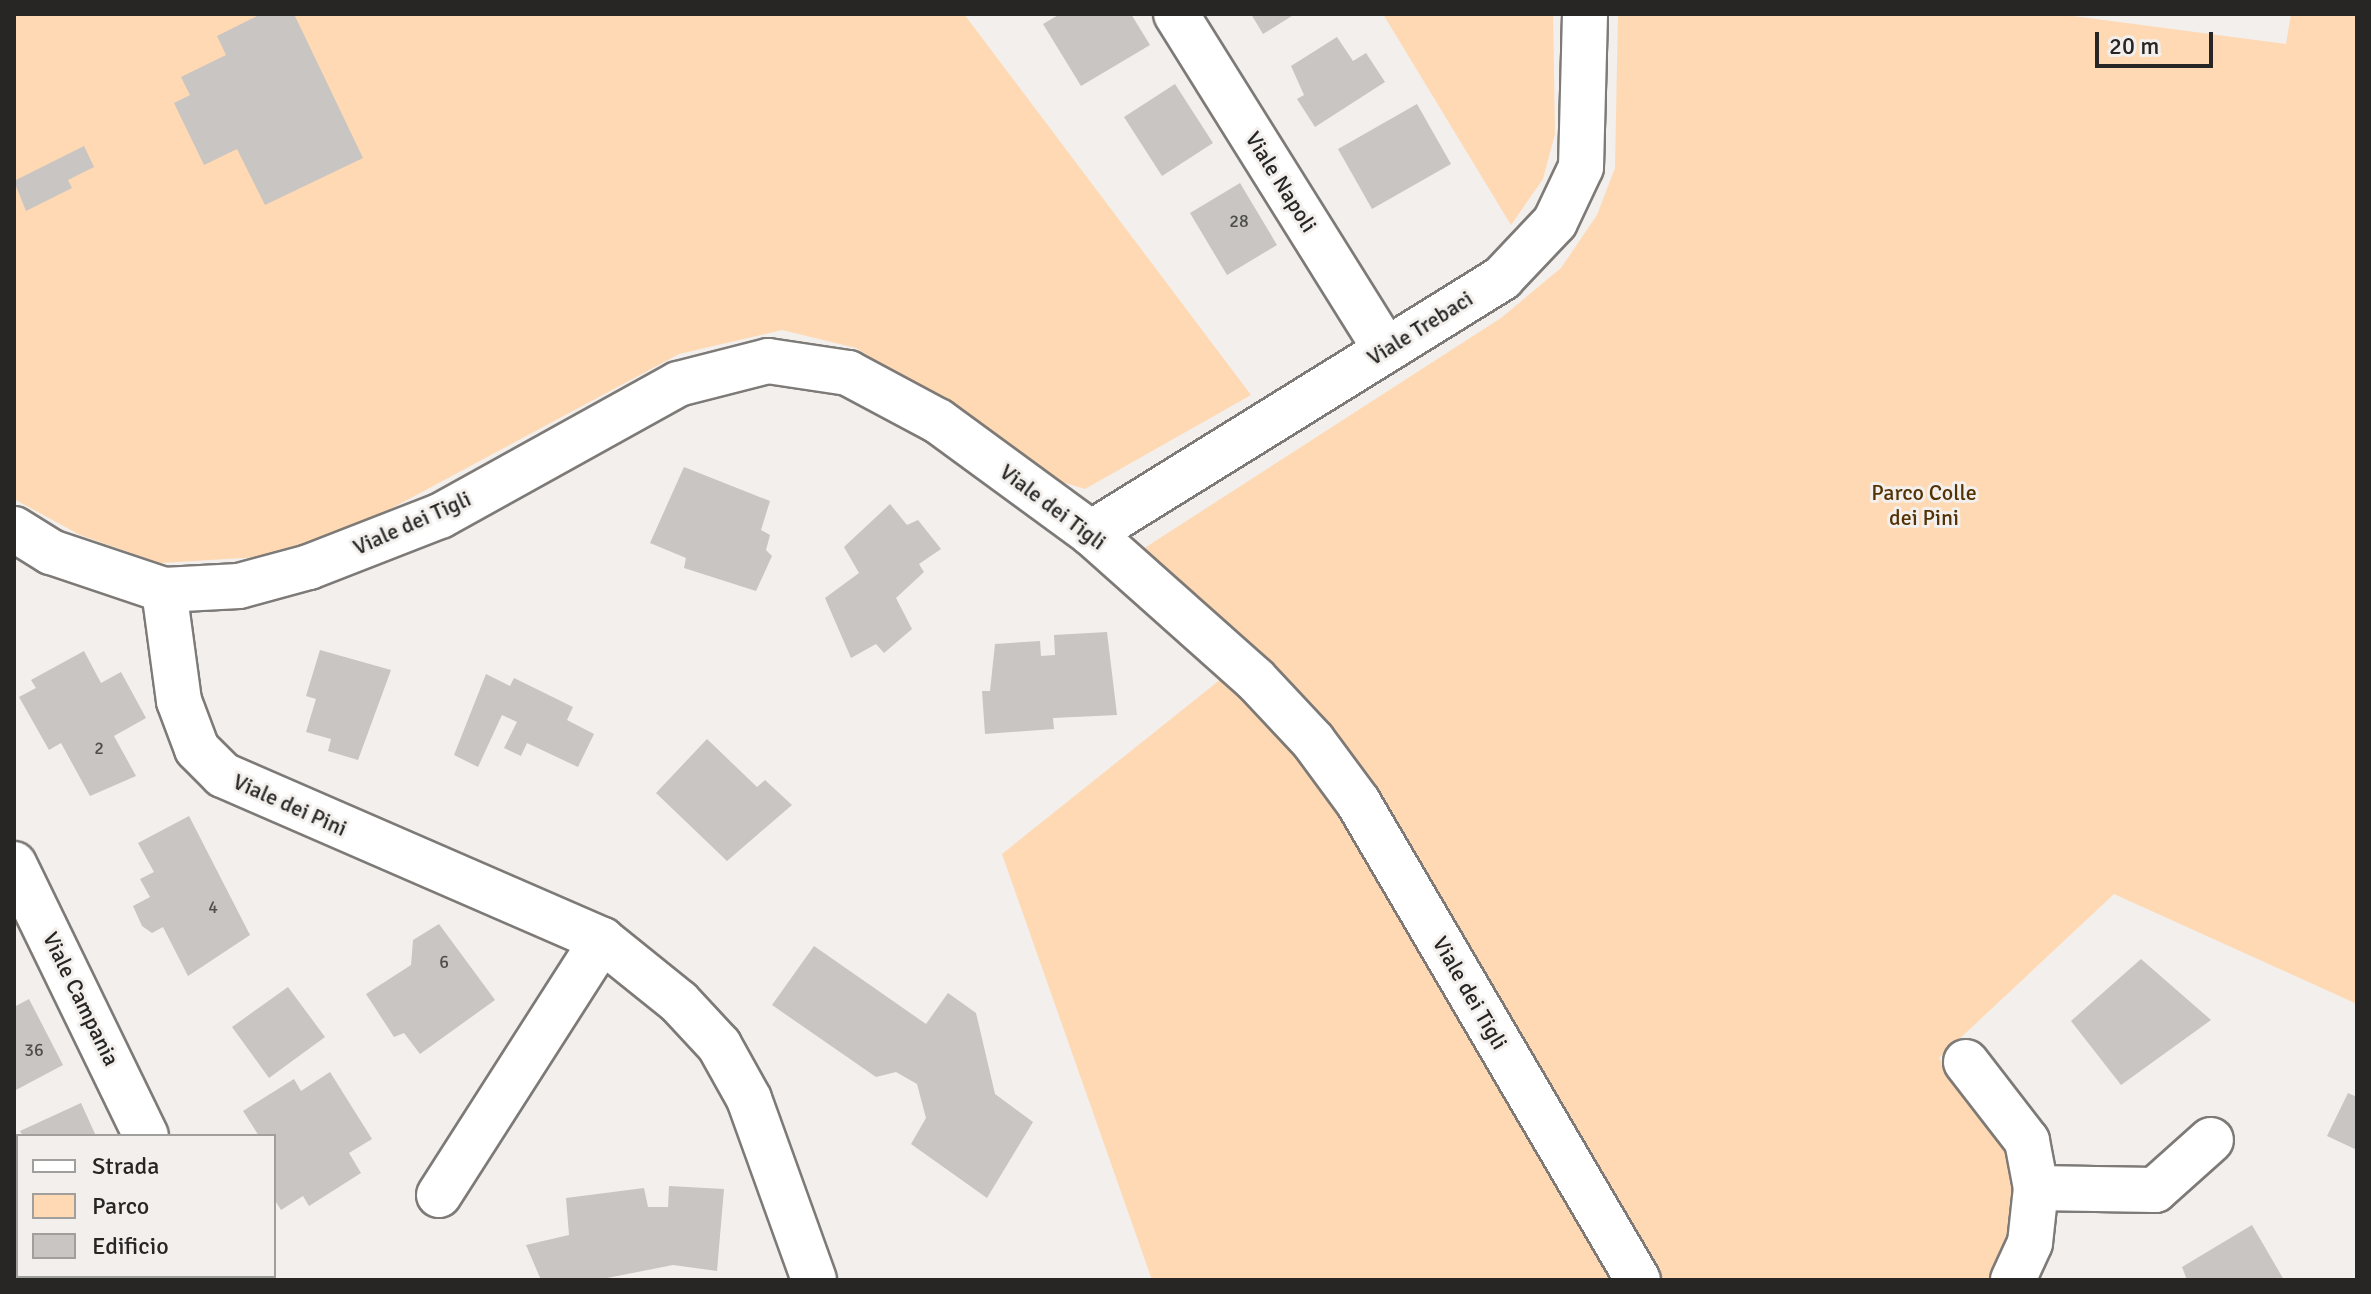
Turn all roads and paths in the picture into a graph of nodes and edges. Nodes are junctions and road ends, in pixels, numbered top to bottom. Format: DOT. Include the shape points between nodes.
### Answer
graph roads {
  1 [pos="1176,14"];
  2 [pos="1585,14"];
  3 [pos="1386,350"];
  4 [pos="14,529"];
  5 [pos="1091,533"];
  6 [pos="164,590"];
  7 [pos="14,864"];
  8 [pos="602,940"];
  9 [pos="1966,1062"];
  10 [pos="145,1134"];
  11 [pos="2211,1140"];
  12 [pos="2036,1188"];
  13 [pos="439,1195"];
  14 [pos="814,1280"];
  15 [pos="1638,1280"];
  16 [pos="2013,1280"];
  1 -- 3 [label="street, Viale Napoli"];
  2 -- 3 [label="street, Viale Trebaci" via="1581,167 1555,222 1502,278"];
  3 -- 5 [label="street, Viale Trebaci"];
  4 -- 6 [label="street" via="51,552"];
  5 -- 6 [label="street, Viale dei Tigli" via="938,421 848,373 768,361 678,384 440,516 309,567 239,586"];
  5 -- 15 [label="street, Viale dei Tigli" via="1255,679 1358,802"];
  6 -- 8 [label="street, Viale dei Pini" via="179,701 197,749 223,775"];
  7 -- 10 [label="street, Viale Campania"];
  8 -- 13 [label="street"];
  8 -- 14 [label="street, Viale dei Pini" via="679,1002 719,1045 749,1099"];
  9 -- 12 [label="street" via="2027,1141"];
  11 -- 12 [label="street" via="2155,1190"];
  12 -- 16 [label="street" via="2030,1243"];
}
